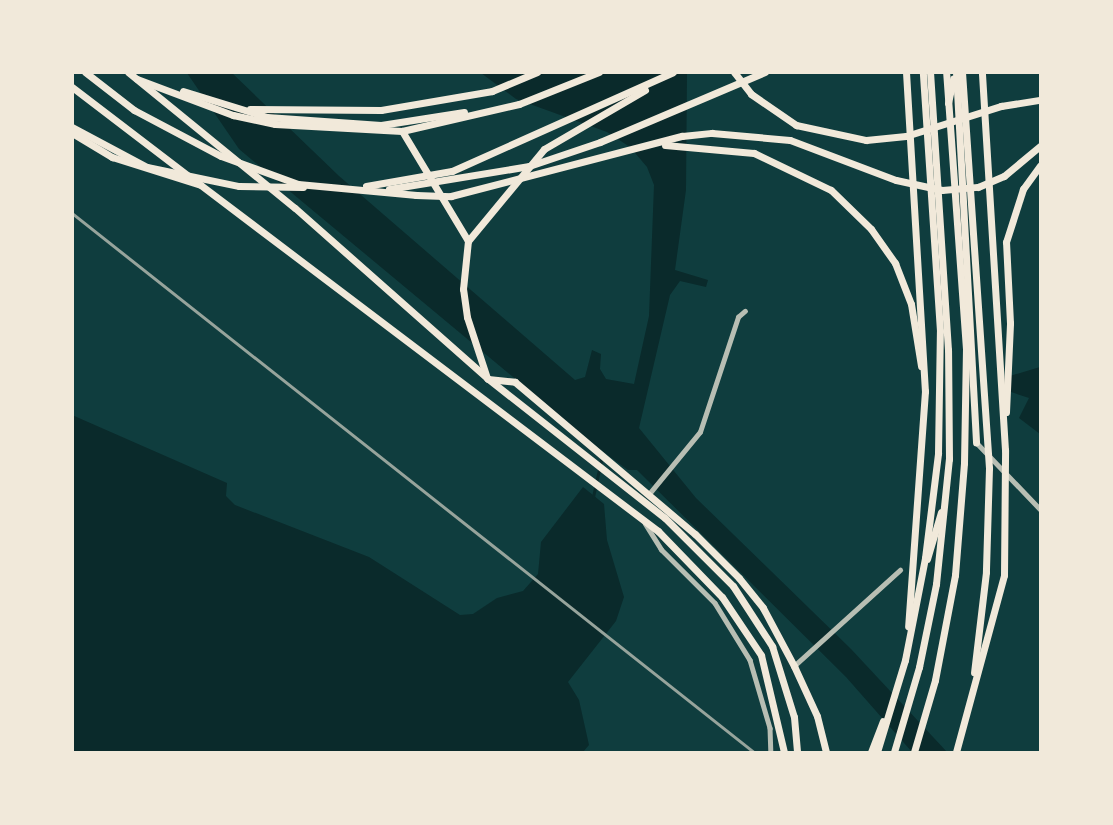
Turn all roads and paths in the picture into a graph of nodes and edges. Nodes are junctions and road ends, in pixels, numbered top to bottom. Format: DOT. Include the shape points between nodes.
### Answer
graph roads {
  1 [pos="85,72"];
  2 [pos="129,72"];
  3 [pos="529,72"];
  4 [pos="537,72"];
  5 [pos="593,72"];
  6 [pos="599,72"];
  7 [pos="674,72"];
  8 [pos="734,72"];
  9 [pos="765,72"];
  10 [pos="906,72"];
  11 [pos="923,72"];
  12 [pos="930,72"];
  13 [pos="946,72"];
  14 [pos="955,72"];
  15 [pos="962,72"];
  16 [pos="982,72"];
  17 [pos="137,79"];
  18 [pos="72,87"];
  19 [pos="492,91"];
  20 [pos="1040,100"];
  21 [pos="948,103"];
  22 [pos="240,108"];
  23 [pos="72,127"];
  24 [pos="402,131"];
  25 [pos="72,133"];
  26 [pos="1040,146"];
  27 [pos="611,156"];
  28 [pos="1040,166"];
  29 [pos="201,185"];
  30 [pos="378,190"];
  31 [pos="468,241"];
  32 [pos="745,312"];
  33 [pos="487,378"];
  34 [pos="926,390"];
  35 [pos="976,442"];
  36 [pos="1005,450"];
  37 [pos="651,491"];
  38 [pos="947,492"];
  39 [pos="1040,509"];
  40 [pos="642,518"];
  41 [pos="900,570"];
  42 [pos="905,660"];
  43 [pos="794,666"];
  44 [pos="771,752"];
  45 [pos="784,752"];
  46 [pos="797,752"];
  47 [pos="826,752"];
  48 [pos="871,752"];
  49 [pos="877,752"];
  50 [pos="894,752"];
  51 [pos="914,752"];
  52 [pos="955,752"];
  1 -- 30 [label="main road" via="134,110 221,156 298,184"];
  2 -- 17 [label="main road"];
  2 -- 22 [label="main road"];
  3 -- 19 [label="main road"];
  4 -- 19 [label="main road"];
  5 -- 22 [label="main road" via="509,102 381,125 267,116"];
  6 -- 24 [label="main road" via="519,104"];
  7 -- 23 [label="main road" via="452,172 350,188 239,186 148,167"];
  7 -- 31 [label="main road" via="567,134 528,163"];
  8 -- 20 [label="main road" via="752,94 796,125 866,140 906,136 1001,106"];
  9 -- 30 [label="main road" via="600,142 530,166"];
  10 -- 34 [label="main road"];
  11 -- 42 [label="main road" via="940,386 938,454 926,549"];
  12 -- 38 [label="main road" via="948,350"];
  13 -- 21 [label="main road"];
  14 -- 21 [label="main road"];
  14 -- 35 [label="main road"];
  15 -- 52 [label="main road" via="989,468 986,572 973,683"];
  16 -- 36 [label="main road"];
  17 -- 24 [label="main road" via="232,115 299,127"];
  17 -- 33 [label="main road" via="295,208"];
  18 -- 29 [label="main road"];
  19 -- 22 [label="main road" via="381,110"];
  21 -- 51 [label="main road" via="966,349 955,574 936,680"];
  24 -- 31 [label="main road"];
  25 -- 29 [label="main road" via="120,160"];
  26 -- 27 [label="main road" via="1004,176 978,187 942,190 896,180 821,149 761,136 682,136"];
  27 -- 30 [label="main road" via="451,196"];
  27 -- 34 [label="main road" via="672,144 714,146 754,153 831,190 871,229 895,264 911,304"];
  28 -- 36 [label="main road" via="1022,189 1006,242 1010,323"];
  29 -- 40 [label="main road"];
  31 -- 33 [label="main road" via="463,289"];
  32 -- 37 [label="street" via="738,317 700,432"];
  33 -- 37 [label="main road" via="515,382 631,480"];
  33 -- 46 [label="main road" via="649,505 733,586 772,646 794,717"];
  34 -- 42 [label="main road"];
  35 -- 39 [label="street"];
  36 -- 52 [label="main road" via="1004,575"];
  37 -- 43 [label="main road" via="738,578 763,608"];
  38 -- 48 [label="main road" via="906,653"];
  38 -- 50 [label="main road" via="936,584 919,667"];
  40 -- 44 [label="street" via="661,549 715,603 750,660 770,728"];
  40 -- 45 [label="main road" via="722,596 761,655"];
  41 -- 43 [label="street" via="810,655"];
  42 -- 49 [label="main road"];
  43 -- 47 [label="main road" via="817,716"];
}
